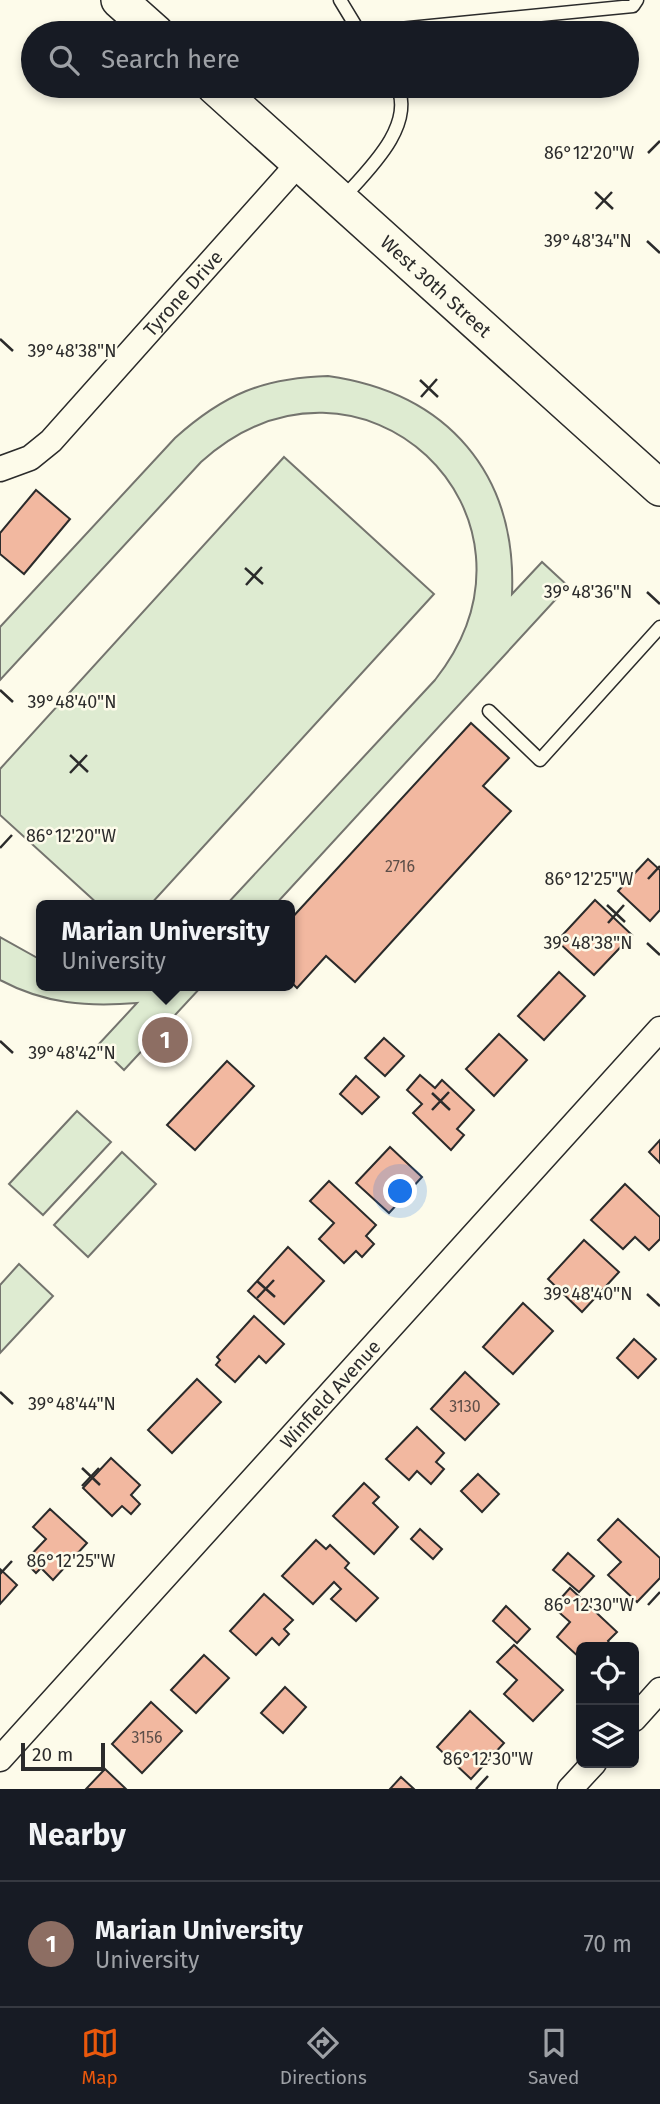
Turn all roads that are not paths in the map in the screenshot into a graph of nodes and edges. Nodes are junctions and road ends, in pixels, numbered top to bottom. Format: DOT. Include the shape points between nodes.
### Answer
graph roads {
  1 [pos="119,0"];
  2 [pos="340,0"];
  3 [pos="637,0"];
  4 [pos="143,21"];
  5 [pos="352,21"];
  6 [pos="481,21"];
  7 [pos="227,98"];
  8 [pos="398,98"];
  9 [pos="299,163"];
  10 [pos="341,201"];
  11 [pos="0,469"];
  12 [pos="660,488"];
  13 [pos="660,626"];
  14 [pos="489,711"];
  15 [pos="660,1028"];
  16 [pos="660,1690"];
  17 [pos="639,1713"];
  18 [pos="0,1759"];
  19 [pos="589,1768"];
  20 [pos="570,1789"];
  1 -- 4 [label="main road"];
  2 -- 5 [label="lane"];
  3 -- 6 [label="lane" via="633,6"];
  7 -- 9 [label="main road, West 30th Street"];
  8 -- 10 [label="lane" via="399,126 381,155"];
  9 -- 10 [label="main road, West 30th Street"];
  9 -- 11 [label="street, Tyrone Drive" via="41,451"];
  10 -- 12 [label="main road, West 30th Street"];
  13 -- 14 [label="lane" via="540,760"];
  15 -- 18 [label="street, Winfield Avenue"];
  16 -- 17 [label="street"];
  19 -- 20 [label="street"];
}
